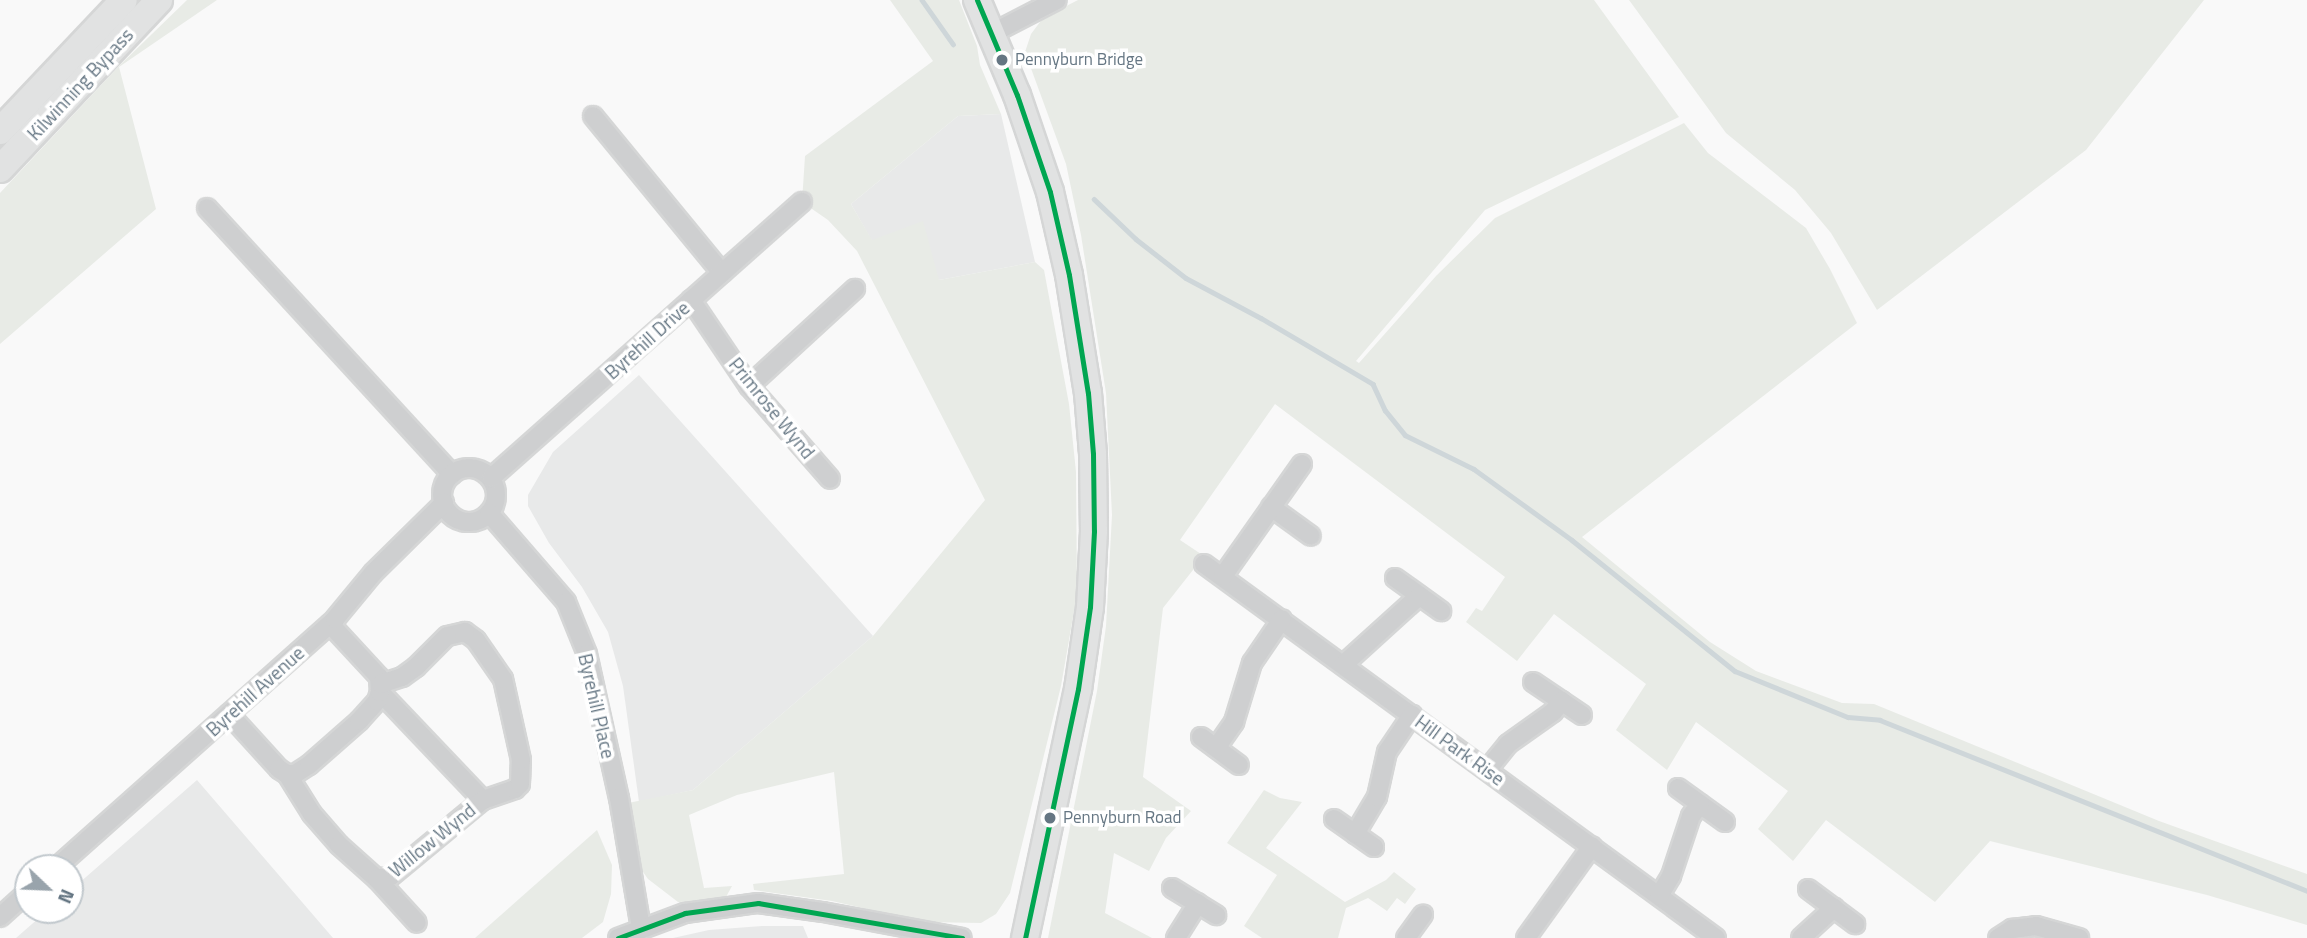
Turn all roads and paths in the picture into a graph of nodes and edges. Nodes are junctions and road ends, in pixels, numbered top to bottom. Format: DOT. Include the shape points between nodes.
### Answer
graph roads {
  1 [pos="124,0"];
  2 [pos="159,0"];
  3 [pos="976,0"];
  4 [pos="1057,0"];
  5 [pos="991,34"];
  6 [pos="593,116"];
  7 [pos="0,131"];
  8 [pos="0,169"];
  9 [pos="802,202"];
  10 [pos="207,208"];
  11 [pos="722,273"];
  12 [pos="855,289"];
  13 [pos="691,300"];
  14 [pos="749,386"];
  15 [pos="1302,464"];
  16 [pos="452,474"];
  17 [pos="491,478"];
  18 [pos="830,479"];
  19 [pos="444,503"];
  20 [pos="1271,507"];
  21 [pos="489,513"];
  22 [pos="1311,536"];
  23 [pos="1204,564"];
  24 [pos="1223,576"];
  25 [pos="1395,578"];
  26 [pos="1419,596"];
  27 [pos="1441,611"];
  28 [pos="1282,619"];
  29 [pos="330,624"];
  30 [pos="1343,665"];
  31 [pos="1533,681"];
  32 [pos="381,688"];
  33 [pos="1562,701"];
  34 [pos="229,714"];
  35 [pos="1412,715"];
  36 [pos="1582,715"];
  37 [pos="1239,765"];
  38 [pos="1487,770"];
  39 [pos="287,774"];
  40 [pos="1678,788"];
  41 [pos="483,800"];
  42 [pos="1700,804"];
  43 [pos="1334,819"];
  44 [pos="1725,822"];
  45 [pos="1355,834"];
  46 [pos="1592,846"];
  47 [pos="1374,847"];
  48 [pos="71,854"];
  49 [pos="377,879"];
  50 [pos="1172,888"];
  51 [pos="1808,889"];
  52 [pos="1659,896"];
  53 [pos="1198,903"];
  54 [pos="14,904"];
  55 [pos="1834,908"];
  56 [pos="1216,915"];
  57 [pos="1423,915"];
  58 [pos="0,917"];
  59 [pos="418,923"];
  60 [pos="1855,924"];
  61 [pos="641,928"];
  62 [pos="618,938"];
  63 [pos="962,938"];
  64 [pos="1025,938"];
  65 [pos="1177,938"];
  66 [pos="1406,938"];
  67 [pos="1526,938"];
  68 [pos="1716,938"];
  69 [pos="1801,938"];
  70 [pos="1998,938"];
  71 [pos="2079,938"];
  1 -- 7 [label="highway, Kilwinning Bypass"];
  2 -- 8 [label="highway, Kilwinning Bypass"];
  3 -- 5 [label="highway"];
  4 -- 5 [label="street"];
  5 -- 64 [label="highway" via="1049,192 1075,314 1093,454 1090,607 1078,689"];
  6 -- 11 [label="street"];
  9 -- 11 [label="street, Byrehill Drive"];
  10 -- 16 [label="street"];
  11 -- 13 [label="street, Byrehill Drive"];
  12 -- 14 [label="street"];
  13 -- 14 [label="street, Primrose Wynd"];
  13 -- 17 [label="street, Byrehill Drive"];
  14 -- 18 [label="street, Primrose Wynd"];
  15 -- 20 [label="street"];
  16 -- 17 [label="street" via="476,468"];
  16 -- 19 [label="street" via="443,490"];
  17 -- 21 [label="street" via="496,498"];
  19 -- 21 [label="street" via="464,521 473,522"];
  19 -- 29 [label="street, Byrehill Avenue" via="373,573"];
  20 -- 22 [label="street"];
  20 -- 24 [label="street"];
  21 -- 61 [label="street, Byrehill Place" via="566,602 587,654"];
  23 -- 24 [label="street, Hill Park Rise"];
  24 -- 28 [label="street, Hill Park Rise"];
  25 -- 26 [label="street"];
  26 -- 27 [label="street"];
  26 -- 30 [label="street"];
  28 -- 30 [label="street, Hill Park Rise"];
  28 -- 37 [label="street" via="1252,663 1234,722 1208,743"];
  29 -- 32 [label="street" via="379,677"];
  29 -- 34 [label="street, Byrehill Avenue"];
  30 -- 35 [label="street, Hill Park Rise"];
  31 -- 33 [label="street"];
  32 -- 39 [label="street" via="359,721 309,765"];
  32 -- 41 [label="street"];
  32 -- 41 [label="street, Willow Wynd" via="416,667 447,636 465,632 477,641 503,679 521,768 515,789"];
  33 -- 36 [label="street"];
  33 -- 38 [label="street" via="1508,744"];
  34 -- 39 [label="street, Willow Wynd"];
  34 -- 48 [label="street, Byrehill Avenue"];
  35 -- 38 [label="street, Hill Park Rise"];
  35 -- 45 [label="street" via="1387,752 1377,797"];
  38 -- 46 [label="street, Hill Park Rise"];
  39 -- 49 [label="street, Willow Wynd" via="321,824"];
  40 -- 42 [label="street"];
  41 -- 49 [label="street, Willow Wynd" via="391,876"];
  42 -- 44 [label="street"];
  42 -- 52 [label="street"];
  43 -- 45 [label="street"];
  45 -- 47 [label="street"];
  46 -- 52 [label="street, Hill Park Rise"];
  46 -- 67 [label="street"];
  49 -- 59 [label="street"];
  50 -- 53 [label="street"];
  51 -- 55 [label="street"];
  52 -- 68 [label="street, Hill Park Rise"];
  53 -- 56 [label="street"];
  53 -- 65 [label="street"];
  54 -- 58 [label="street"];
  55 -- 60 [label="street"];
  55 -- 69 [label="street"];
  57 -- 66 [label="street"];
  61 -- 62 [label="street"];
  61 -- 63 [label="street" via="685,913 758,903"];
  70 -- 71 [label="street" via="2012,929 2036,926"];
}
